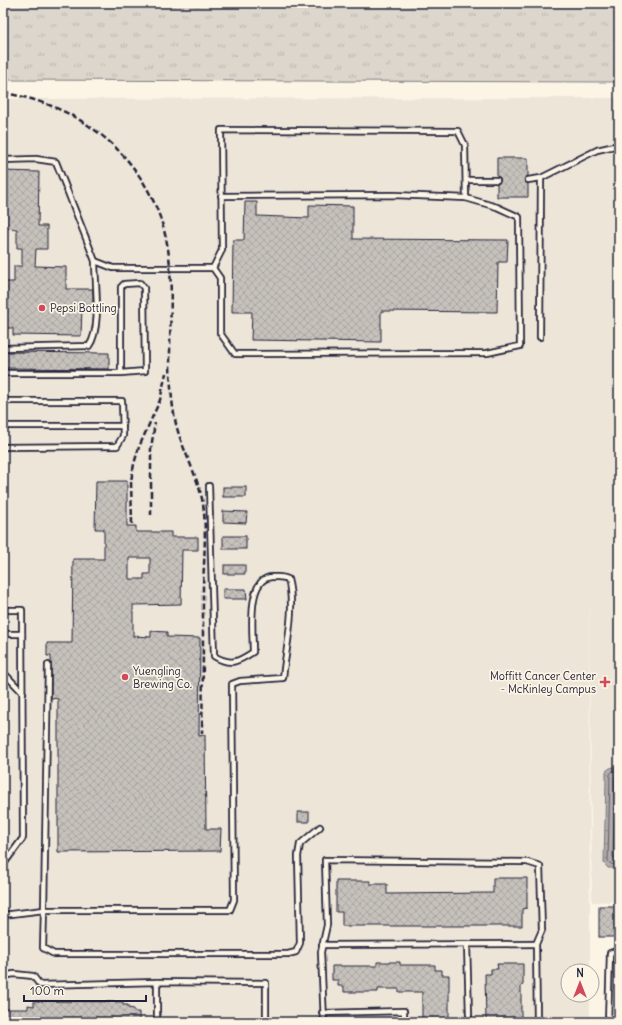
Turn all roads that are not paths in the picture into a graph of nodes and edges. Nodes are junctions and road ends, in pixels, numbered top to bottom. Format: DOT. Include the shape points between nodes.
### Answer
graph roads {
  1 [pos="619,145"];
  2 [pos="3,160"];
  3 [pos="541,178"];
  4 [pos="466,180"];
  5 [pos="497,180"];
  6 [pos="528,180"];
  7 [pos="221,196"];
  8 [pos="466,198"];
  9 [pos="95,260"];
  10 [pos="213,268"];
  11 [pos="540,337"];
  12 [pos="3,348"];
  13 [pos="3,373"];
  14 [pos="121,373"];
  15 [pos="3,401"];
  16 [pos="3,426"];
  17 [pos="123,426"];
  18 [pos="3,447"];
  19 [pos="209,486"];
  20 [pos="3,610"];
  21 [pos="3,634"];
  22 [pos="22,634"];
  23 [pos="48,665"];
  24 [pos="3,672"];
  25 [pos="23,693"];
  26 [pos="320,827"];
  27 [pos="3,865"];
  28 [pos="44,910"];
  29 [pos="3,915"];
  30 [pos="467,944"];
  31 [pos="536,944"];
  32 [pos="322,945"];
  33 [pos="619,950"];
  34 [pos="3,976"];
  35 [pos="157,982"];
  36 [pos="322,1013"];
  37 [pos="469,1015"];
  38 [pos="157,1022"];
  39 [pos="266,1022"];
  40 [pos="324,1022"];
  41 [pos="404,1022"];
  42 [pos="537,1022"];
  43 [pos="608,1022"];
  1 -- 3 [label="lane" via="597,150"];
  2 -- 9 [label="lane" via="36,159 56,162"];
  3 -- 6 [label="lane"];
  3 -- 11 [label="lane"];
  4 -- 5 [label="lane"];
  4 -- 7 [label="lane" via="466,145 458,131 221,130"];
  4 -- 8 [label="lane"];
  7 -- 8 [label="lane" via="394,195"];
  7 -- 10 [label="lane" via="222,250"];
  8 -- 10 [label="lane" via="497,207 518,217 520,346 487,353 235,354 220,334 220,278"];
  9 -- 10 [label="lane" via="113,268"];
  9 -- 12 [label="lane" via="96,326 94,339 89,346"];
  13 -- 14 [label="lane"];
  14 -- 14 [label="lane" via="142,372 146,368 144,288 140,283 124,284 121,287"];
  15 -- 17 [label="lane" via="122,401"];
  16 -- 17 [label="lane"];
  17 -- 18 [label="lane" via="123,436 117,446"];
  19 -- 28 [label="lane" via="214,656 222,661 238,662 253,652 253,603 259,583 267,577 283,576 288,579 291,589 283,678 240,681 232,684 234,900 230,910"];
  20 -- 22 [label="lane" via="22,610"];
  21 -- 22 [label="lane"];
  22 -- 25 [label="lane"];
  23 -- 28 [label="lane"];
  24 -- 25 [label="lane"];
  25 -- 27 [label="lane" via="23,838"];
  26 -- 28 [label="lane" via="300,844 300,943 296,952 54,954 43,948"];
  28 -- 29 [label="lane"];
  30 -- 31 [label="lane"];
  30 -- 32 [label="lane"];
  30 -- 37 [label="lane"];
  31 -- 32 [label="lane" via="542,930 540,866 527,862 325,860 327,925"];
  31 -- 42 [label="lane"];
  32 -- 36 [label="lane"];
  33 -- 43 [label="lane" via="610,953"];
  34 -- 35 [label="lane" via="33,976 40,985"];
  35 -- 38 [label="lane"];
  35 -- 39 [label="lane" via="266,983"];
  36 -- 40 [label="lane"];
  36 -- 41 [label="lane" via="404,1011"];
}
